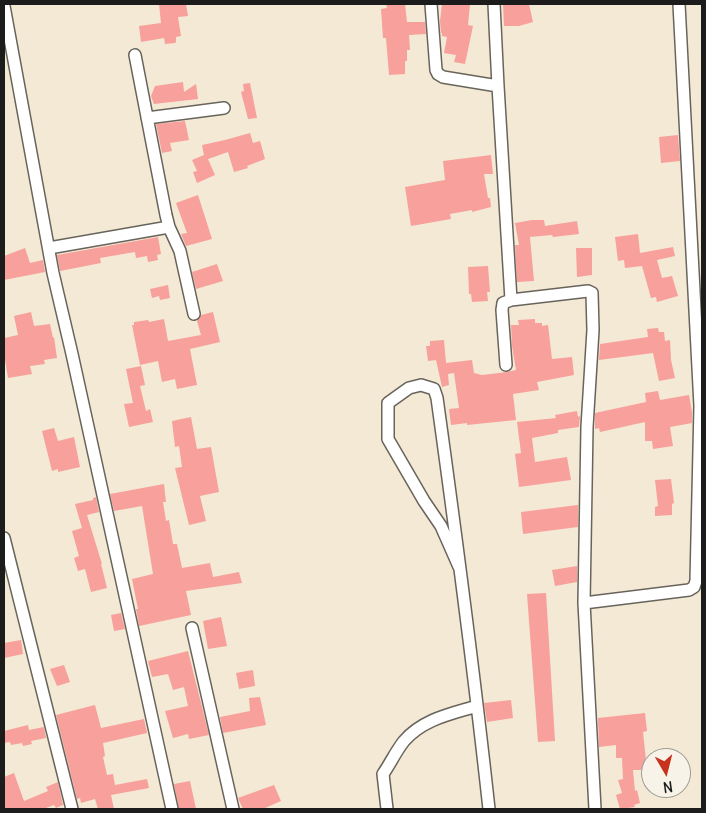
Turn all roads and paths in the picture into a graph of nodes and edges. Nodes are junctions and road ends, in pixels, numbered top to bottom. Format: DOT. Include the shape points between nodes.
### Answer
graph roads {
  1 [pos="430,4"];
  2 [pos="494,4"];
  3 [pos="679,4"];
  4 [pos="4,6"];
  5 [pos="135,55"];
  6 [pos="8,57"];
  7 [pos="498,86"];
  8 [pos="224,108"];
  9 [pos="147,118"];
  10 [pos="169,227"];
  11 [pos="49,248"];
  12 [pos="511,300"];
  13 [pos="194,314"];
  14 [pos="506,364"];
  15 [pos="4,538"];
  16 [pos="460,569"];
  17 [pos="584,603"];
  18 [pos="192,628"];
  19 [pos="478,706"];
  20 [pos="72,809"];
  21 [pos="172,809"];
  22 [pos="232,809"];
  23 [pos="387,809"];
  24 [pos="489,809"];
  25 [pos="595,809"];
  1 -- 7 [label="street" via="438,74"];
  2 -- 7 [label="street"];
  3 -- 17 [label="street" via="700,406 696,581 689,590"];
  4 -- 6 [label="street"];
  5 -- 9 [label="street"];
  6 -- 11 [label="street"];
  7 -- 12 [label="street"];
  8 -- 9 [label="street"];
  9 -- 10 [label="street"];
  10 -- 11 [label="street"];
  10 -- 13 [label="street" via="180,251"];
  11 -- 21 [label="street"];
  12 -- 14 [label="street" via="504,303 502,310"];
  12 -- 17 [label="street" via="592,293"];
  15 -- 20 [label="street"];
  16 -- 16 [label="street" via="441,526 388,439 388,404 409,388 421,385 434,389 437,398"];
  16 -- 19 [label="street"];
  17 -- 25 [label="street"];
  18 -- 22 [label="street"];
  19 -- 23 [label="street" via="439,717 421,726 404,742 382,774"];
  19 -- 24 [label="street"];
}
